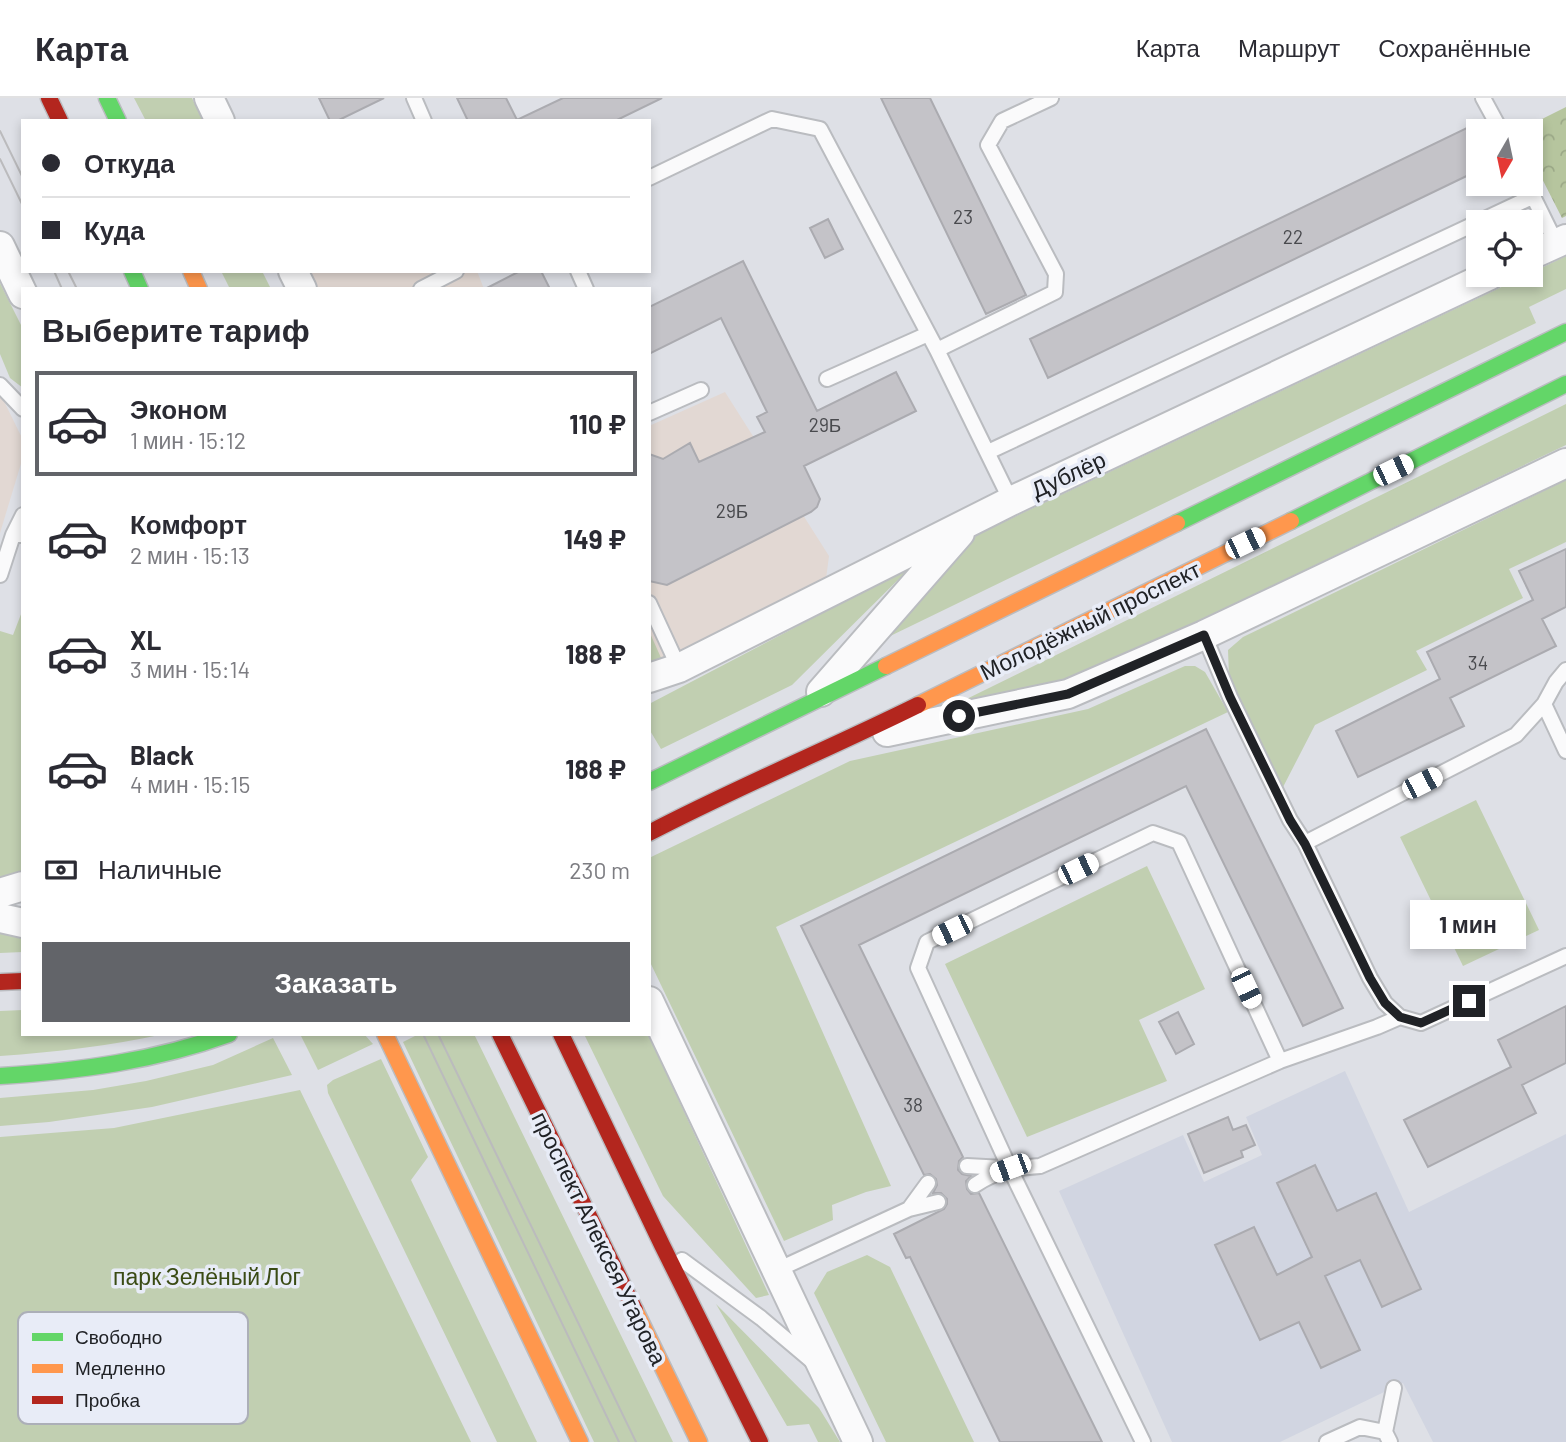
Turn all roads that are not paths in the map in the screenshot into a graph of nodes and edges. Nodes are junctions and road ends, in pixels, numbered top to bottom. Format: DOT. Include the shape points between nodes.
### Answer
graph roads {
  1 [pos="49,98"];
  2 [pos="107,98"];
  3 [pos="209,98"];
  4 [pos="414,98"];
  5 [pos="1051,98"];
  6 [pos="1483,98"];
  7 [pos="59,119"];
  8 [pos="117,119"];
  9 [pos="219,119"];
  10 [pos="423,119"];
  11 [pos="1494,119"];
  12 [pos="651,177"];
  13 [pos="1519,196"];
  14 [pos="1533,196"];
  15 [pos="0,246"];
  16 [pos="1551,246"];
  17 [pos="454,273"];
  18 [pos="440,285"];
  19 [pos="1466,286"];
  20 [pos="21,290"];
  21 [pos="1566,332"];
  22 [pos="928,334"];
  23 [pos="937,350"];
  24 [pos="827,379"];
  25 [pos="0,384"];
  26 [pos="1566,384"];
  27 [pos="701,390"];
  28 [pos="21,407"];
  29 [pos="651,412"];
  30 [pos="988,452"];
  31 [pos="1566,463"];
  32 [pos="1011,501"];
  33 [pos="969,523"];
  34 [pos="18,535"];
  35 [pos="0,575"];
  36 [pos="651,608"];
  37 [pos="1204,635"];
  38 [pos="679,668"];
  39 [pos="1566,670"];
  40 [pos="651,677"];
  41 [pos="813,701"];
  42 [pos="1544,704"];
  43 [pos="850,739"];
  44 [pos="1566,751"];
  45 [pos="651,781"];
  46 [pos="651,832"];
  47 [pos="1305,844"];
  48 [pos="21,887"];
  49 [pos="0,893"];
  50 [pos="0,918"];
  51 [pos="21,923"];
  52 [pos="1566,956"];
  53 [pos="21,981"];
  54 [pos="0,982"];
  55 [pos="651,1005"];
  56 [pos="1400,1017"];
  57 [pos="224,1036"];
  58 [pos="386,1036"];
  59 [pos="501,1036"];
  60 [pos="562,1036"];
  61 [pos="1280,1060"];
  62 [pos="0,1076"];
  63 [pos="967,1166"];
  64 [pos="1010,1168"];
  65 [pos="928,1183"];
  66 [pos="975,1185"];
  67 [pos="938,1202"];
  68 [pos="909,1209"];
  69 [pos="662,1245"];
  70 [pos="777,1270"];
  71 [pos="824,1372"];
  72 [pos="1394,1388"];
  73 [pos="1387,1437"];
  74 [pos="580,1442"];
  75 [pos="699,1442"];
  76 [pos="760,1442"];
  77 [pos="858,1442"];
  78 [pos="1143,1442"];
  79 [pos="1327,1442"];
  1 -- 7 [label="main road"];
  2 -- 8 [label="main road"];
  3 -- 9 [label="street"];
  4 -- 10 [label="lane"];
  5 -- 23 [label="lane" via="1002,121 988,145 1056,274 1055,292"];
  6 -- 11 [label="lane"];
  12 -- 22 [label="lane" via="772,119 820,129"];
  13 -- 30 [label="lane"];
  14 -- 16 [label="lane"];
  15 -- 20 [label="street"];
  17 -- 18 [label="lane"];
  19 -- 32 [label="street, Дублёр"];
  21 -- 41 [label="main road"];
  22 -- 23 [label="lane"];
  22 -- 24 [label="lane"];
  23 -- 30 [label="lane"];
  25 -- 28 [label="lane"];
  26 -- 43 [label="main road, Молодёжный проспект"];
  27 -- 29 [label="lane"];
  30 -- 32 [label="lane"];
  31 -- 37 [label="street"];
  32 -- 33 [label="street, Дублёр"];
  33 -- 38 [label="street, Дублёр"];
  33 -- 41 [label="street"];
  34 -- 35 [label="lane"];
  36 -- 38 [label="lane"];
  37 -- 43 [label="street" via="1068,694"];
  37 -- 47 [label="lane" via="1230,697"];
  38 -- 40 [label="street, Дублёр"];
  39 -- 42 [label="lane"];
  41 -- 45 [label="main road"];
  42 -- 44 [label="lane"];
  42 -- 47 [label="lane" via="1516,735"];
  43 -- 46 [label="main road, Молодёжный проспект"];
  47 -- 56 [label="lane" via="1370,978"];
  48 -- 49 [label="street"];
  50 -- 51 [label="street"];
  52 -- 56 [label="lane" via="1421,1023"];
  53 -- 54 [label="main road"];
  55 -- 70 [label="street"];
  56 -- 61 [label="lane"];
  57 -- 62 [label="main road" via="143,1059"];
  58 -- 74 [label="main road"];
  59 -- 75 [label="main road, проспект Алексея Угарова"];
  60 -- 69 [label="main road"];
  61 -- 64 [label="lane" via="1040,1166"];
  61 -- 64 [label="lane" via="1178,842 1153,833 927,942 918,968"];
  63 -- 64 [label="lane"];
  64 -- 66 [label="lane"];
  64 -- 78 [label="lane"];
  65 -- 68 [label="lane"];
  67 -- 68 [label="lane"];
  68 -- 70 [label="lane"];
  69 -- 71 [label="lane" via="761,1318"];
  69 -- 76 [label="main road"];
  70 -- 71 [label="street"];
  71 -- 77 [label="street"];
  72 -- 73 [label="lane"];
  73 -- 79 [label="lane" via="1360,1427"];
}
